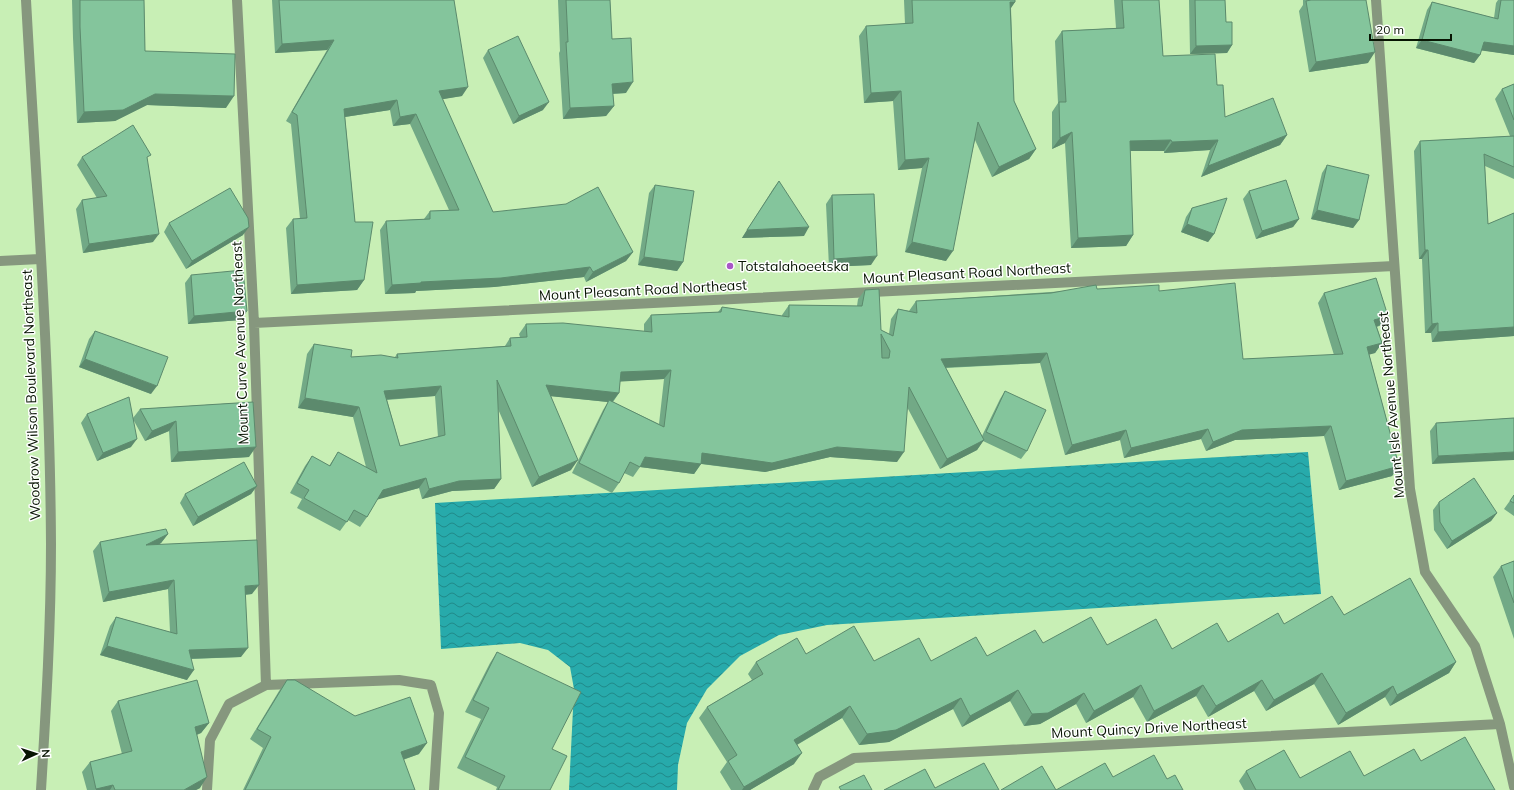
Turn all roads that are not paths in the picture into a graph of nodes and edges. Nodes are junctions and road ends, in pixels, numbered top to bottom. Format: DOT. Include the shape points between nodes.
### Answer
graph roads {
  1 [pos="26,0"];
  2 [pos="237,0"];
  3 [pos="1376,0"];
  4 [pos="40,259"];
  5 [pos="0,261"];
  6 [pos="1394,266"];
  7 [pos="254,323"];
  8 [pos="266,684"];
  9 [pos="1500,724"];
  10 [pos="1514,787"];
  11 [pos="41,790"];
  12 [pos="207,790"];
  13 [pos="434,790"];
  14 [pos="813,790"];
  1 -- 4 [label="street, Woodrow Wilson Boulevard Northeast"];
  2 -- 7 [label="street, Mount Curve Avenue Northeast"];
  3 -- 6 [label="street, Mount Isle Avenue Northeast"];
  4 -- 5 [label="street"];
  4 -- 11 [label="street, Woodrow Wilson Boulevard Northeast" via="48,399 51,545 48,686"];
  6 -- 7 [label="street, Mount Pleasant Road Northeast"];
  6 -- 9 [label="street, Mount Isle Avenue Northeast" via="1410,489 1425,572 1475,646"];
  7 -- 8 [label="street, Mount Curve Avenue Northeast"];
  8 -- 12 [label="street" via="229,704 210,740"];
  8 -- 13 [label="street" via="399,680 431,686 440,713"];
  9 -- 10 [label="street, Mount Isle Avenue Northeast"];
  9 -- 14 [label="street, Mount Quincy Drive Northeast" via="854,758 819,777"];
}
